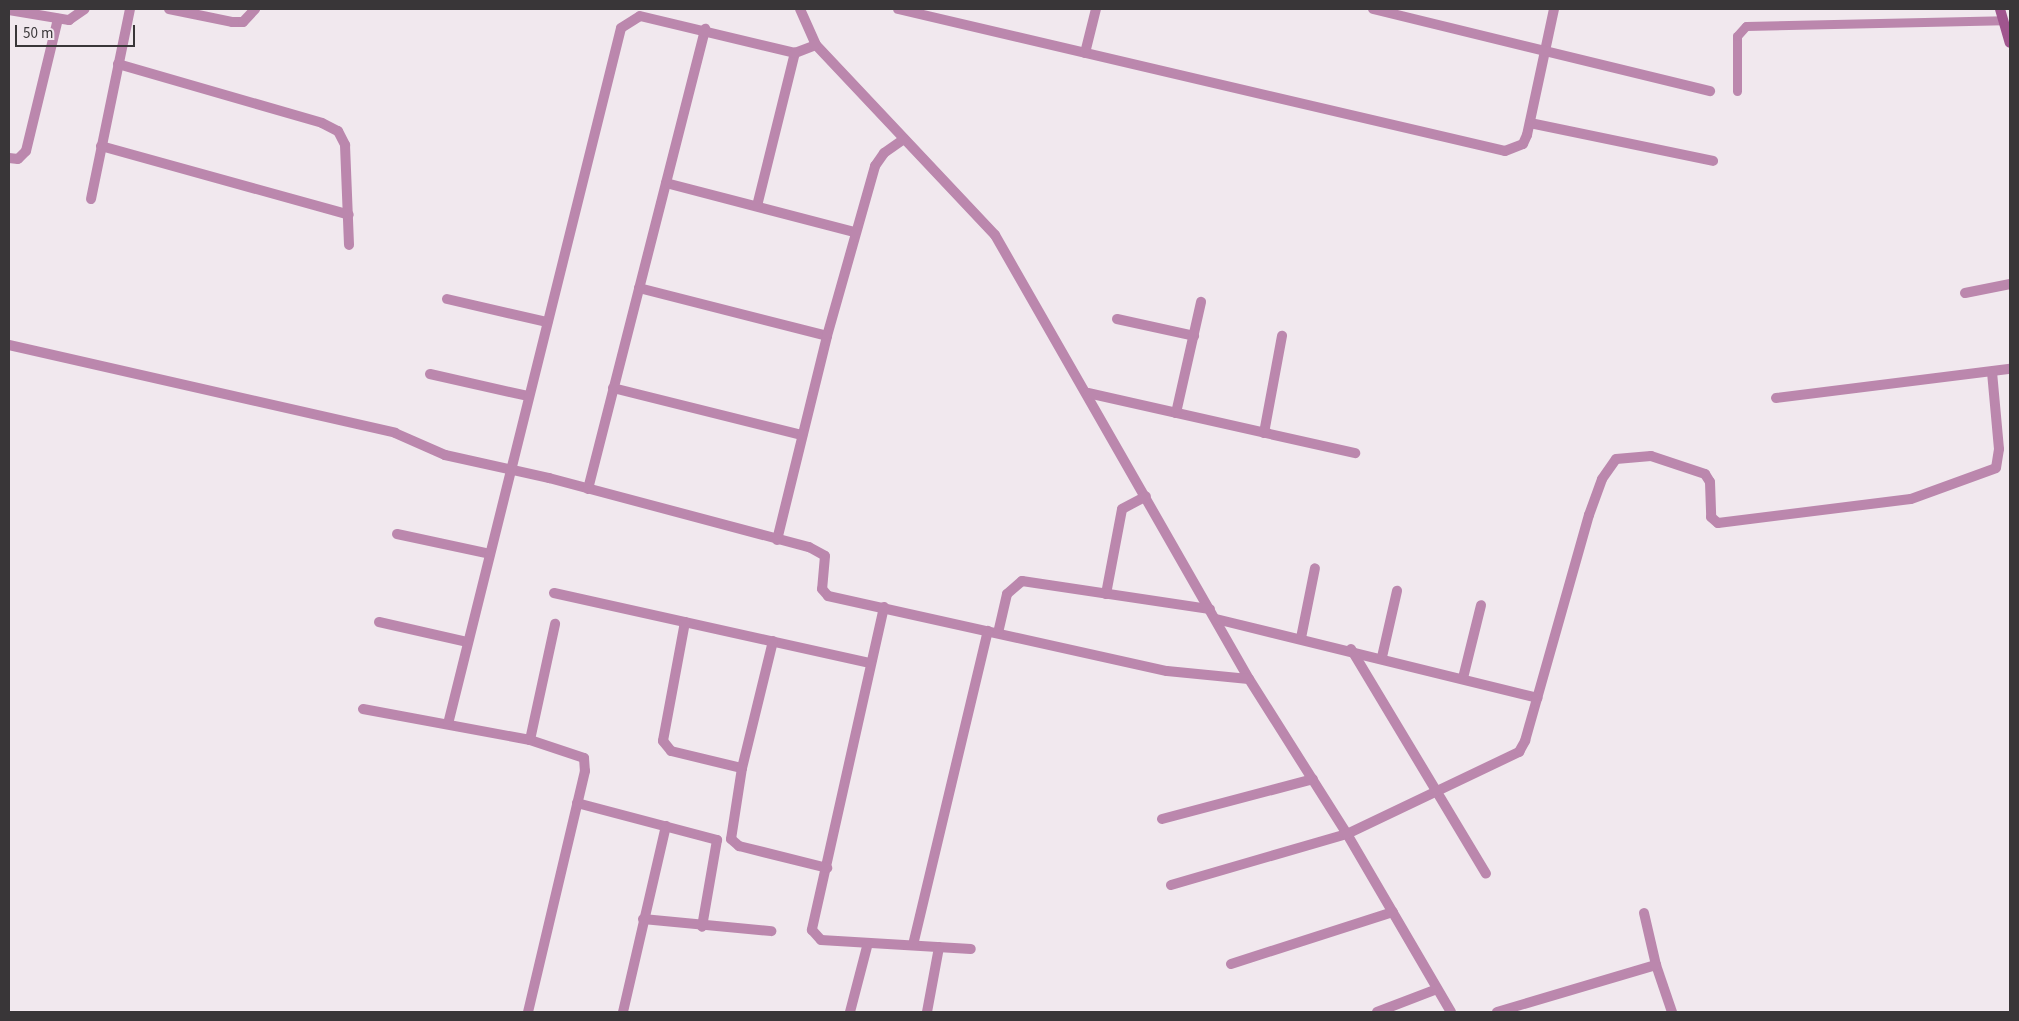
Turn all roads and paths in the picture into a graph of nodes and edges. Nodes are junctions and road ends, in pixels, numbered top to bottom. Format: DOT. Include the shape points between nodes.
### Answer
graph roads {
  1 [pos="85,9"];
  2 [pos="130,9"];
  3 [pos="169,9"];
  4 [pos="255,9"];
  5 [pos="800,9"];
  6 [pos="898,9"];
  7 [pos="1096,9"];
  8 [pos="1373,9"];
  9 [pos="1554,9"];
  10 [pos="2000,9"];
  11 [pos="9,10"];
  12 [pos="58,19"];
  13 [pos="2003,20"];
  14 [pos="705,29"];
  15 [pos="2009,37"];
  16 [pos="816,44"];
  17 [pos="795,52"];
  18 [pos="1545,52"];
  19 [pos="1086,53"];
  20 [pos="118,64"];
  21 [pos="1710,91"];
  22 [pos="1738,91"];
  23 [pos="1530,123"];
  24 [pos="904,140"];
  25 [pos="101,146"];
  26 [pos="9,158"];
  27 [pos="1713,161"];
  28 [pos="666,183"];
  29 [pos="91,199"];
  30 [pos="756,206"];
  31 [pos="349,215"];
  32 [pos="854,232"];
  33 [pos="349,244"];
  34 [pos="2010,284"];
  35 [pos="639,288"];
  36 [pos="1965,293"];
  37 [pos="447,299"];
  38 [pos="1201,302"];
  39 [pos="1117,319"];
  40 [pos="547,322"];
  41 [pos="827,336"];
  42 [pos="1194,336"];
  43 [pos="1282,336"];
  44 [pos="9,345"];
  45 [pos="2010,369"];
  46 [pos="1992,372"];
  47 [pos="430,374"];
  48 [pos="613,388"];
  49 [pos="1088,393"];
  50 [pos="528,396"];
  51 [pos="1776,398"];
  52 [pos="1176,413"];
  53 [pos="1264,433"];
  54 [pos="802,435"];
  55 [pos="1355,454"];
  56 [pos="510,470"];
  57 [pos="588,489"];
  58 [pos="1146,496"];
  59 [pos="398,534"];
  60 [pos="777,540"];
  61 [pos="490,554"];
  62 [pos="1315,568"];
  63 [pos="1397,591"];
  64 [pos="554,593"];
  65 [pos="1106,594"];
  66 [pos="1481,605"];
  67 [pos="884,607"];
  68 [pos="1210,609"];
  69 [pos="1216,619"];
  70 [pos="379,622"];
  71 [pos="685,622"];
  72 [pos="555,624"];
  73 [pos="993,632"];
  74 [pos="1301,638"];
  75 [pos="468,642"];
  76 [pos="773,642"];
  77 [pos="1351,650"];
  78 [pos="1382,657"];
  79 [pos="870,663"];
  80 [pos="1463,678"];
  81 [pos="1250,679"];
  82 [pos="1537,698"];
  83 [pos="363,709"];
  84 [pos="448,724"];
  85 [pos="530,740"];
  86 [pos="742,768"];
  87 [pos="1313,779"];
  88 [pos="1438,793"];
  89 [pos="577,803"];
  90 [pos="1162,819"];
  91 [pos="666,826"];
  92 [pos="1347,834"];
  93 [pos="827,868"];
  94 [pos="1486,874"];
  95 [pos="1171,885"];
  96 [pos="1393,912"];
  97 [pos="1644,913"];
  98 [pos="643,919"];
  99 [pos="702,927"];
  100 [pos="771,932"];
  101 [pos="868,943"];
  102 [pos="913,945"];
  103 [pos="940,947"];
  104 [pos="971,950"];
  105 [pos="1231,964"];
  106 [pos="1656,965"];
  107 [pos="1437,989"];
  108 [pos="528,1012"];
  109 [pos="623,1012"];
  110 [pos="850,1012"];
  111 [pos="927,1012"];
  112 [pos="1377,1012"];
  113 [pos="1451,1012"];
  114 [pos="1496,1012"];
  115 [pos="1672,1012"];
  1 -- 12 [label="street" via="75,18"];
  2 -- 20 [label="street"];
  3 -- 4 [label="street" via="243,22"];
  5 -- 16 [label="street"];
  6 -- 19 [label="street"];
  7 -- 19 [label="street"];
  8 -- 18 [label="street"];
  9 -- 18 [label="street"];
  10 -- 13 [label="main road"];
  11 -- 12 [label="street"];
  12 -- 26 [label="street" via="26,152 18,159"];
  13 -- 15 [label="main road"];
  13 -- 22 [label="lane" via="1746,26 1737,36"];
  14 -- 17 [label="street"];
  14 -- 28 [label="street"];
  14 -- 40 [label="street" via="640,16 620,28"];
  16 -- 17 [label="street"];
  16 -- 24 [label="street"];
  17 -- 30 [label="street"];
  18 -- 21 [label="street"];
  18 -- 23 [label="street"];
  19 -- 23 [label="street" via="1496,150 1516,149 1523,144"];
  20 -- 25 [label="street"];
  20 -- 31 [label="street" via="322,123 338,131 345,145"];
  23 -- 27 [label="street"];
  24 -- 32 [label="street" via="884,153 874,166"];
  24 -- 49 [label="street" via="963,197 995,235"];
  25 -- 29 [label="street"];
  25 -- 31 [label="street"];
  28 -- 30 [label="street"];
  28 -- 35 [label="street"];
  30 -- 32 [label="street"];
  31 -- 33 [label="street"];
  32 -- 41 [label="street"];
  34 -- 36 [label="street"];
  35 -- 41 [label="street"];
  35 -- 48 [label="street"];
  37 -- 40 [label="street"];
  38 -- 42 [label="street"];
  39 -- 42 [label="street"];
  40 -- 50 [label="street"];
  41 -- 54 [label="street"];
  42 -- 52 [label="street"];
  43 -- 53 [label="street"];
  44 -- 56 [label="street" via="395,433 434,452"];
  45 -- 46 [label="street"];
  46 -- 51 [label="street"];
  46 -- 82 [label="street" via="1998,449 1996,468 1902,501 1815,508 1718,522 1711,517 1710,482 1705,474 1651,456 1616,459 1602,479 1589,515"];
  47 -- 50 [label="street"];
  48 -- 54 [label="street"];
  48 -- 57 [label="street"];
  49 -- 52 [label="street"];
  49 -- 58 [label="street"];
  50 -- 56 [label="street"];
  52 -- 53 [label="street"];
  53 -- 55 [label="street"];
  54 -- 60 [label="street"];
  56 -- 57 [label="street"];
  56 -- 61 [label="street"];
  57 -- 60 [label="street"];
  58 -- 65 [label="street" via="1122,509"];
  58 -- 68 [label="street"];
  59 -- 61 [label="street"];
  60 -- 67 [label="street" via="809,547 825,556 822,590 828,596"];
  61 -- 75 [label="street"];
  62 -- 74 [label="street"];
  63 -- 78 [label="street"];
  64 -- 71 [label="street"];
  65 -- 68 [label="street"];
  65 -- 73 [label="street" via="1030,581 1016,583 1007,594"];
  66 -- 80 [label="street"];
  67 -- 73 [label="street"];
  67 -- 79 [label="street"];
  68 -- 69 [label="street"];
  69 -- 74 [label="street"];
  69 -- 81 [label="street"];
  70 -- 75 [label="street"];
  71 -- 76 [label="street"];
  71 -- 86 [label="street" via="663,741 671,751"];
  72 -- 85 [label="street"];
  73 -- 81 [label="street" via="1167,671"];
  73 -- 102 [label="street"];
  74 -- 77 [label="street"];
  75 -- 84 [label="street"];
  76 -- 79 [label="street"];
  76 -- 86 [label="street"];
  77 -- 78 [label="street"];
  77 -- 88 [label="street"];
  78 -- 80 [label="street"];
  79 -- 93 [label="street"];
  80 -- 82 [label="street"];
  81 -- 87 [label="street"];
  82 -- 88 [label="street" via="1519,752"];
  83 -- 84 [label="street"];
  84 -- 85 [label="street"];
  85 -- 89 [label="street" via="584,758"];
  86 -- 93 [label="street" via="731,832 733,842"];
  87 -- 90 [label="street"];
  87 -- 92 [label="street"];
  88 -- 92 [label="street"];
  88 -- 94 [label="street"];
  89 -- 91 [label="street"];
  89 -- 108 [label="street"];
  91 -- 98 [label="street"];
  91 -- 99 [label="street" via="712,838 719,843"];
  92 -- 95 [label="street"];
  92 -- 96 [label="street"];
  93 -- 101 [label="street" via="813,919 815,936 821,940"];
  96 -- 105 [label="street"];
  96 -- 107 [label="street"];
  97 -- 106 [label="street"];
  98 -- 99 [label="street"];
  98 -- 109 [label="street"];
  99 -- 100 [label="street"];
  101 -- 102 [label="street"];
  101 -- 110 [label="street"];
  102 -- 103 [label="street"];
  103 -- 104 [label="street"];
  103 -- 111 [label="street"];
  106 -- 114 [label="street"];
  106 -- 115 [label="street"];
  107 -- 112 [label="street"];
  107 -- 113 [label="street"];
}
